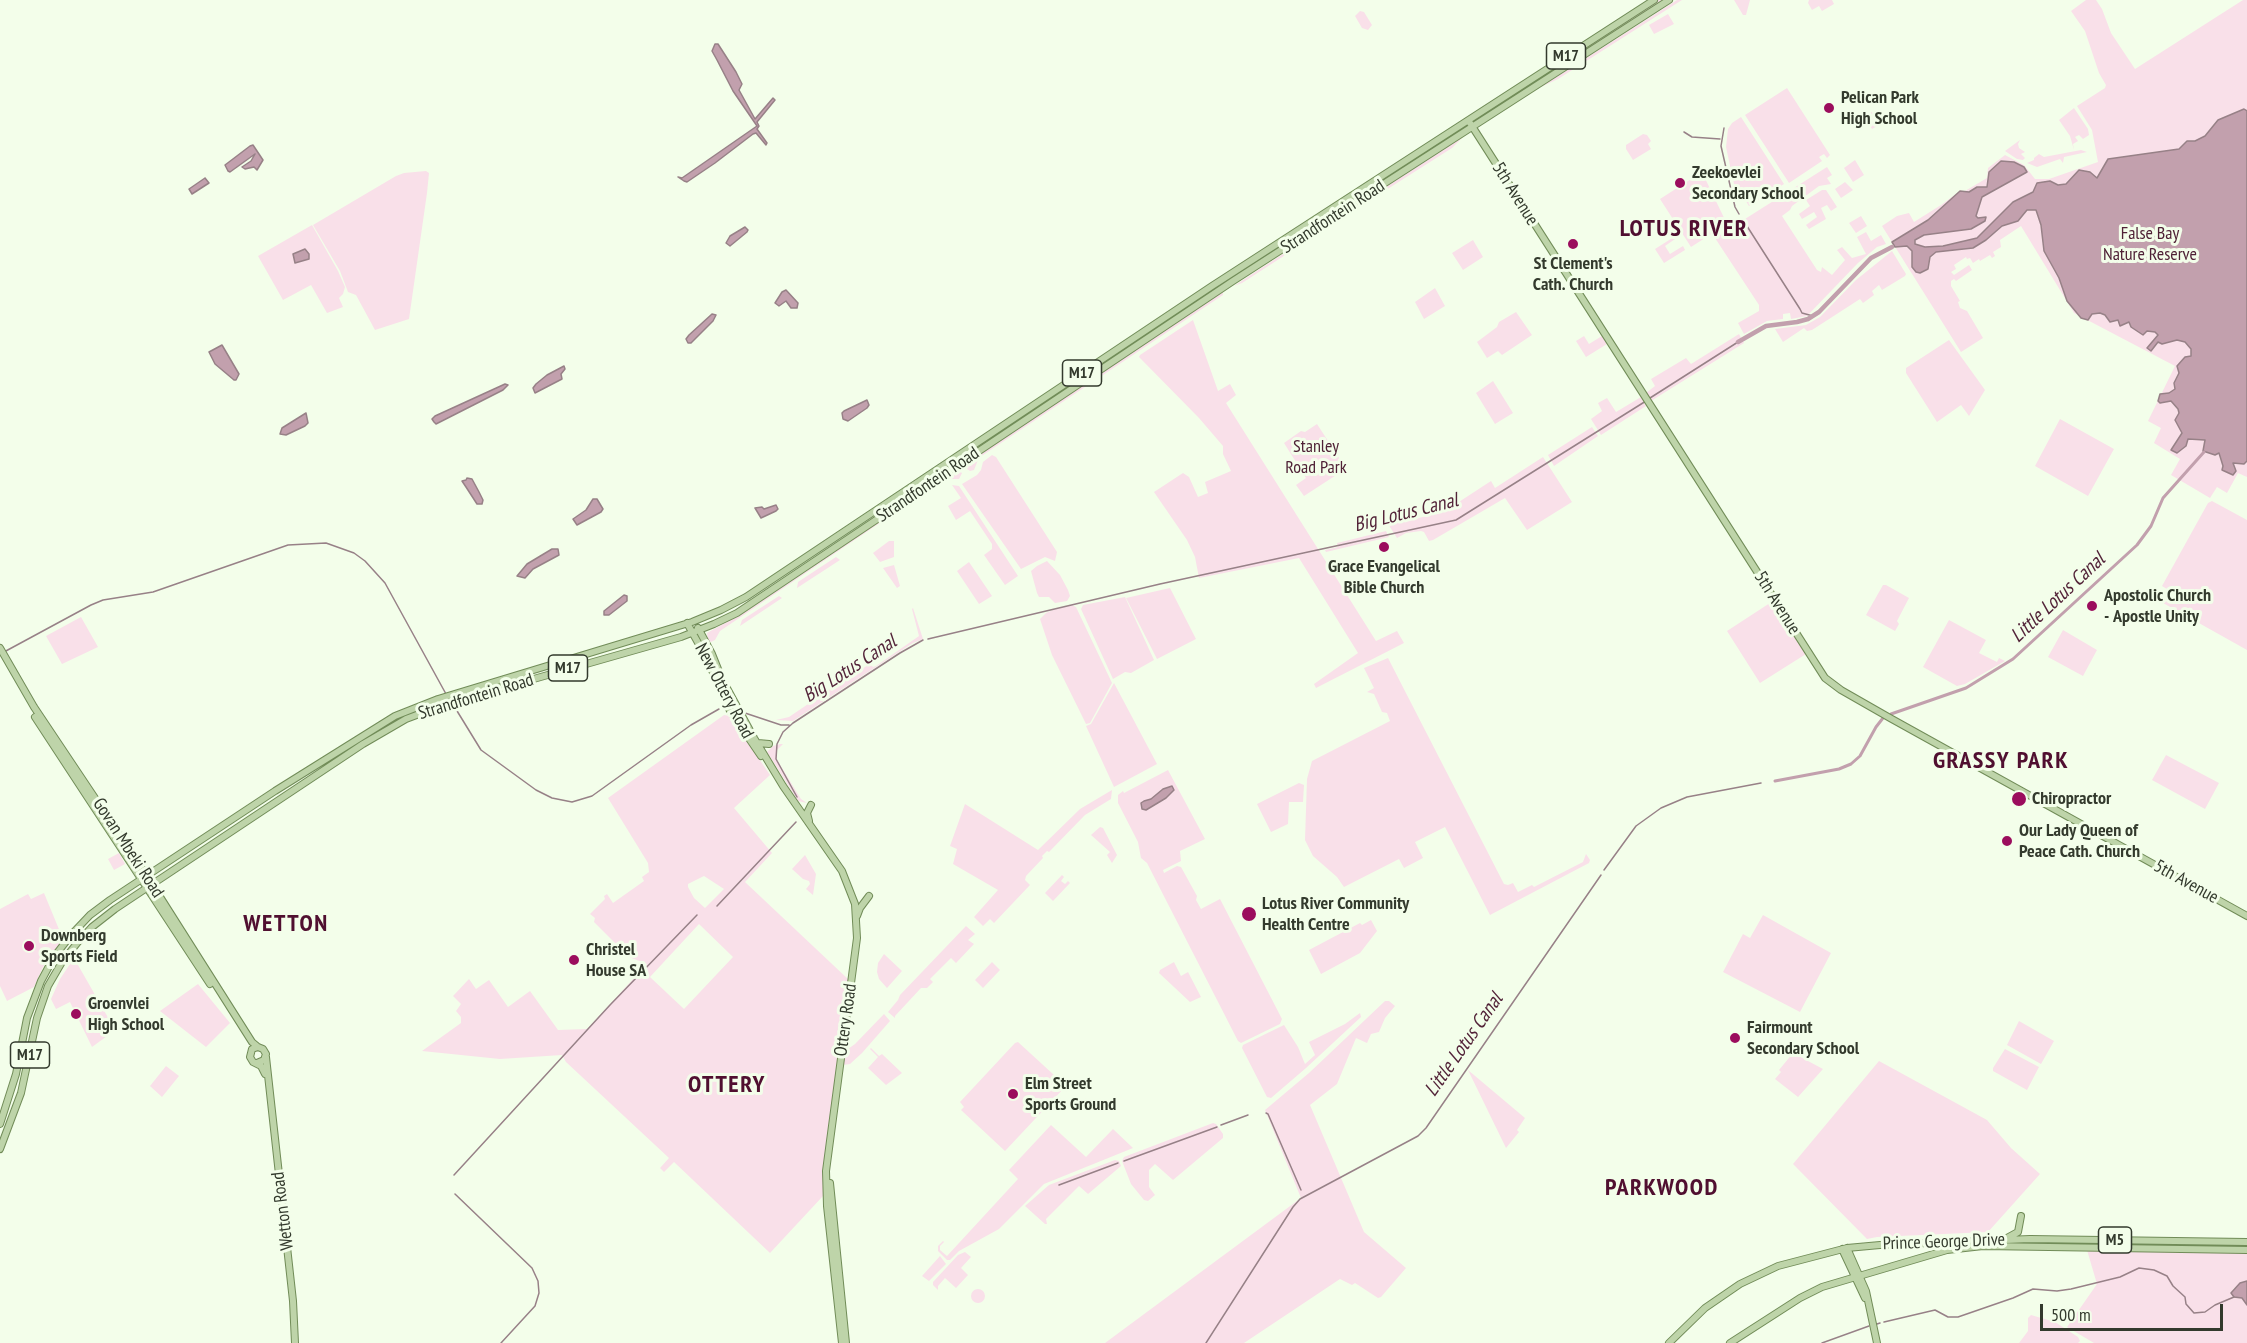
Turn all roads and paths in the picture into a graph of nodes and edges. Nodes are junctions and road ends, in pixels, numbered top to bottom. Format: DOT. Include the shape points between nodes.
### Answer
graph roads {
  1 [pos="1654,0"];
  2 [pos="1669,0"];
  3 [pos="1470,123"];
  4 [pos="1386,182"];
  5 [pos="1379,196"];
  6 [pos="1320,225"];
  7 [pos="1330,227"];
  8 [pos="1284,240"];
  9 [pos="1083,382"];
  10 [pos="1050,394"];
  11 [pos="690,622"];
  12 [pos="700,630"];
  13 [pos="693,633"];
  14 [pos="1,654"];
  15 [pos="757,742"];
  16 [pos="769,744"];
  17 [pos="783,786"];
  18 [pos="792,800"];
  19 [pos="814,832"];
  20 [pos="144,876"];
  21 [pos="150,886"];
  22 [pos="869,896"];
  23 [pos="854,902"];
  24 [pos="2247,916"];
  25 [pos="857,918"];
  26 [pos="258,1047"];
  27 [pos="251,1051"];
  28 [pos="266,1057"];
  29 [pos="257,1063"];
  30 [pos="267,1079"];
  31 [pos="0,1124"];
  32 [pos="0,1149"];
  33 [pos="2021,1216"];
  34 [pos="1998,1240"];
  35 [pos="2247,1242"];
  36 [pos="2224,1243"];
  37 [pos="1845,1249"];
  38 [pos="2247,1250"];
  39 [pos="1881,1269"];
  40 [pos="1857,1275"];
  41 [pos="1866,1291"];
  42 [pos="1870,1313"];
  43 [pos="295,1322"];
  44 [pos="295,1343"];
  45 [pos="302,1343"];
  46 [pos="844,1343"];
  47 [pos="1669,1343"];
  48 [pos="1730,1343"];
  49 [pos="1877,1343"];
  1 -- 3 [label="main road, Strandfontein Road / M17"];
  2 -- 3 [label="main road, Strandfontein Road / M17"];
  3 -- 4 [label="main road, Strandfontein Road / M17"];
  3 -- 8 [label="main road, Strandfontein Road / M17"];
  3 -- 24 [label="main road, 5th Avenue" via="1819,671 1836,687 1883,714"];
  4 -- 5 [label="main road" via="1379,189"];
  4 -- 6 [label="main road, Strandfontein Road / M17"];
  6 -- 7 [label="main road"];
  6 -- 8 [label="main road" via="1288,242"];
  6 -- 9 [label="main road, Strandfontein Road / M17"];
  8 -- 10 [label="main road, Strandfontein Road / M17"];
  9 -- 10 [label="main road" via="1053,397"];
  9 -- 12 [label="main road, Strandfontein Road / M17" via="747,607"];
  10 -- 11 [label="main road, Strandfontein Road / M17" via="758,589"];
  11 -- 12 [label="main road, New Ottery Road"];
  11 -- 13 [label="main road, New Ottery Road"];
  11 -- 20 [label="main road, Strandfontein Road / M17" via="417,706 375,727"];
  12 -- 13 [label="main road, Strandfontein Road / M17"];
  12 -- 15 [label="main road, New Ottery Road"];
  13 -- 17 [label="main road, New Ottery Road" via="729,709"];
  13 -- 21 [label="main road, Strandfontein Road / M17" via="412,717 377,735"];
  14 -- 20 [label="main road, Govan Mbeki Road"];
  15 -- 16 [label="main road"];
  15 -- 17 [label="main road, New Ottery Road"];
  17 -- 18 [label="main road, New Ottery Road"];
  18 -- 19 [label="main road, New Ottery Road"];
  18 -- 19 [label="main road" via="801,806 811,805 807,816"];
  19 -- 23 [label="main road, New Ottery Road" via="842,871"];
  20 -- 21 [label="main road, Govan Mbeki Road"];
  20 -- 31 [label="main road, M17" via="90,915 47,969 28,1012 16,1074"];
  21 -- 26 [label="main road, Govan Mbeki Road"];
  21 -- 27 [label="main road, Govan Mbeki Road" via="183,944 239,1025"];
  21 -- 32 [label="main road, M17" via="92,927 53,975 37,1018 16,1107"];
  22 -- 25 [label="main road"];
  23 -- 25 [label="main road, Ottery Road"];
  25 -- 46 [label="main road, Ottery Road" via="826,1191"];
  26 -- 27 [label="main road"];
  26 -- 28 [label="main road"];
  27 -- 29 [label="main road" via="250,1059"];
  28 -- 29 [label="main road"];
  28 -- 30 [label="main road, Wetton Road"];
  29 -- 30 [label="main road, Wetton Road"];
  30 -- 43 [label="main road, Wetton Road"];
  33 -- 34 [label="main road" via="2017,1234"];
  34 -- 36 [label="main road, Prince George Drive / M5"];
  34 -- 37 [label="main road, Prince George Drive / M5"];
  35 -- 36 [label="main road, Prince George Drive / M5"];
  36 -- 38 [label="main road"];
  37 -- 40 [label="main road"];
  37 -- 47 [label="main road, Prince George Drive / M5" via="1778,1266 1740,1284 1705,1308"];
  38 -- 39 [label="main road, Prince George Drive / M5" via="1976,1246 1938,1252"];
  39 -- 40 [label="main road, Prince George Drive / M5"];
  39 -- 41 [label="main road" via="1867,1278"];
  40 -- 41 [label="main road"];
  40 -- 42 [label="main road"];
  40 -- 48 [label="main road, Prince George Drive / M5" via="1800,1298"];
  41 -- 42 [label="main road"];
  42 -- 49 [label="main road"];
  43 -- 44 [label="main road, Wetton Road"];
  43 -- 45 [label="main road"];
}
